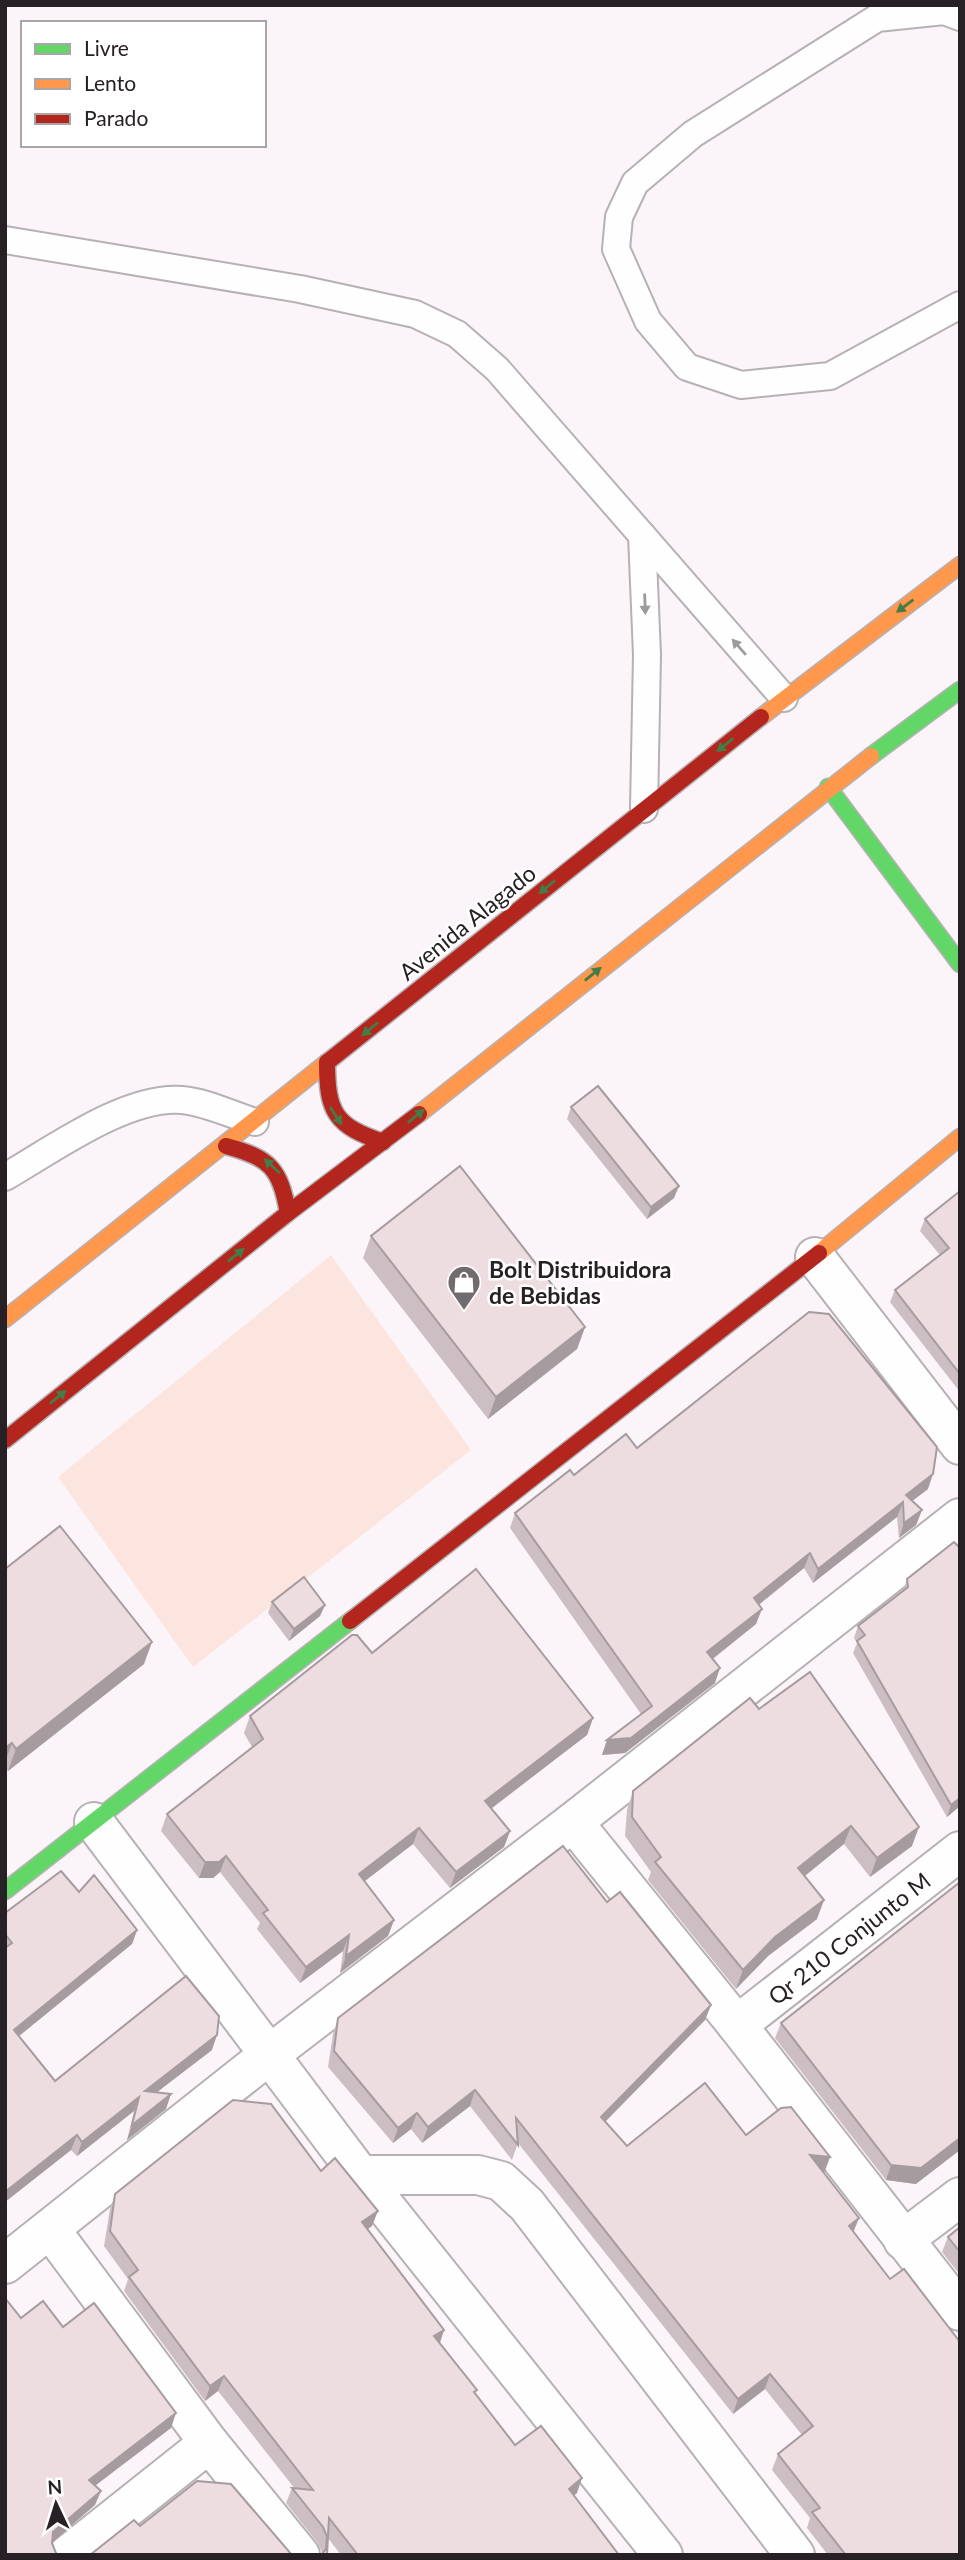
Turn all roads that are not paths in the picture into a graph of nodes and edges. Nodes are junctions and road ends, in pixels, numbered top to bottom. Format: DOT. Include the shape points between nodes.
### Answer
graph roads {
  1 [pos="960,17"];
  2 [pos="5,240"];
  3 [pos="960,304"];
  4 [pos="642,535"];
  5 [pos="960,565"];
  6 [pos="960,690"];
  7 [pos="784,698"];
  8 [pos="828,787"];
  9 [pos="644,809"];
  10 [pos="960,964"];
  11 [pos="327,1062"];
  12 [pos="255,1122"];
  13 [pos="960,1137"];
  14 [pos="383,1142"];
  15 [pos="226,1146"];
  16 [pos="5,1177"];
  17 [pos="288,1213"];
  18 [pos="816,1257"];
  19 [pos="5,1319"];
  20 [pos="5,1440"];
  21 [pos="960,1445"];
  22 [pos="960,1518"];
  23 [pos="94,1822"];
  24 [pos="573,1822"];
  25 [pos="960,1851"];
  26 [pos="5,1891"];
  27 [pos="737,2025"];
  28 [pos="270,2054"];
  29 [pos="360,2175"];
  30 [pos="960,2197"];
  31 [pos="50,2229"];
  32 [pos="903,2240"];
  33 [pos="5,2264"];
  34 [pos="960,2311"];
  35 [pos="209,2443"];
  36 [pos="68,2555"];
  37 [pos="300,2555"];
  38 [pos="663,2555"];
  39 [pos="795,2555"];
  1 -- 3 [label="lane" via="944,11 877,18 694,134 635,183 619,217 616,249 648,321 687,367 741,385 830,376"];
  2 -- 4 [label="lane" via="300,289 415,314 457,334 497,369"];
  7 -- 4 [label="lane, one-way"];
  4 -- 9 [label="lane, one-way" via="647,655"];
  5 -- 7 [label="main road, Avenida Alagado, one-way"];
  6 -- 8 [label="main road"];
  7 -- 9 [label="main road, Avenida Alagado, one-way"];
  8 -- 10 [label="main road"];
  14 -- 8 [label="main road, one-way"];
  9 -- 11 [label="main road, Avenida Alagado, one-way"];
  11 -- 12 [label="main road, Avenida Alagado"];
  11 -- 14 [label="main road, one-way" via="331,1113 354,1134"];
  12 -- 15 [label="main road, Avenida Alagado"];
  12 -- 16 [label="lane" via="184,1100 157,1100 87,1130"];
  13 -- 18 [label="main road"];
  14 -- 17 [label="main road"];
  17 -- 15 [label="main road, one-way" via="280,1174 270,1162"];
  15 -- 19 [label="main road, Avenida Alagado"];
  20 -- 17 [label="main road, one-way"];
  18 -- 21 [label="street"];
  18 -- 23 [label="main road"];
  22 -- 24 [label="street"];
  23 -- 26 [label="main road"];
  23 -- 28 [label="street"];
  24 -- 27 [label="street"];
  24 -- 28 [label="street"];
  25 -- 27 [label="street, Qr 210 Conjunto M"];
  27 -- 32 [label="street"];
  28 -- 29 [label="street"];
  28 -- 31 [label="street"];
  29 -- 38 [label="street"];
  29 -- 39 [label="street" via="478,2175 501,2181 527,2205"];
  30 -- 32 [label="street"];
  31 -- 33 [label="street"];
  31 -- 35 [label="street"];
  32 -- 34 [label="street"];
  35 -- 36 [label="street"];
  35 -- 37 [label="street"];
}
